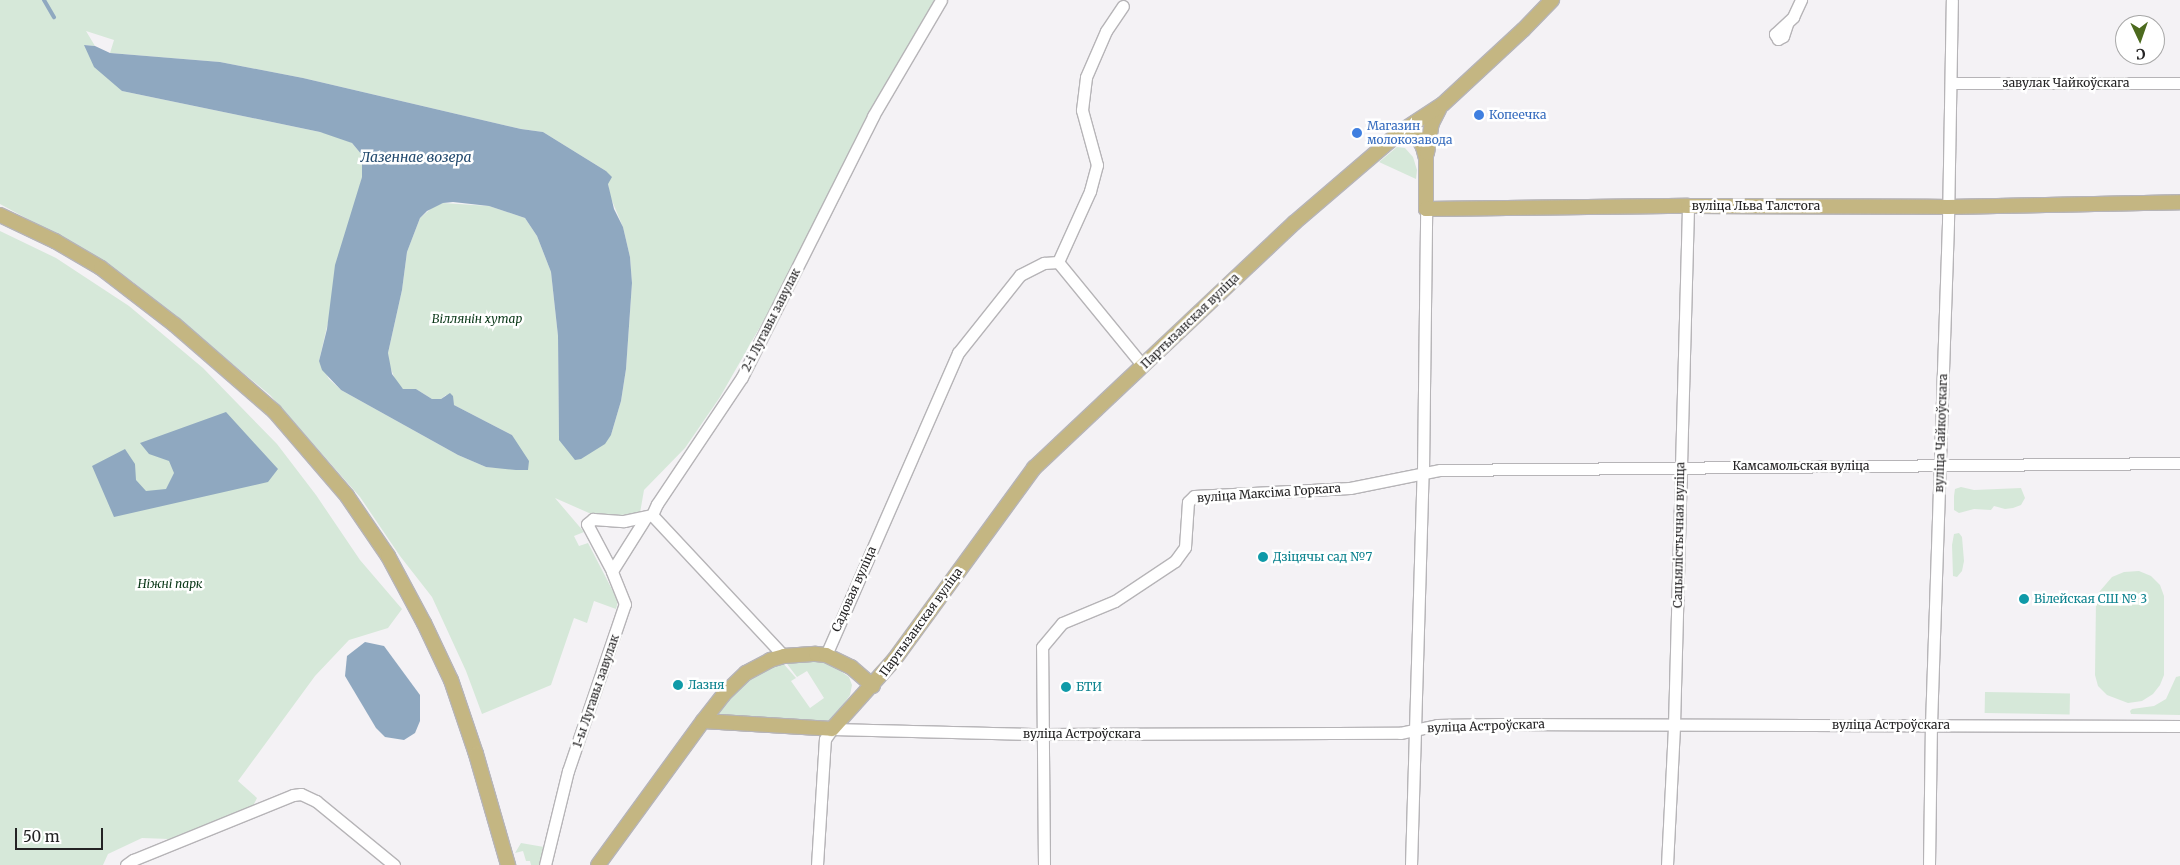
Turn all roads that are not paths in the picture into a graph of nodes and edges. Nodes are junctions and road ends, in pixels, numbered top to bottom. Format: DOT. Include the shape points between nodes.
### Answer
graph roads {
  1 [pos="941,0"];
  2 [pos="1552,0"];
  3 [pos="1801,0"];
  4 [pos="1952,0"];
  5 [pos="1124,6"];
  6 [pos="1787,24"];
  7 [pos="1951,83"];
  8 [pos="2180,83"];
  9 [pos="1444,104"];
  10 [pos="1400,132"];
  11 [pos="1426,158"];
  12 [pos="2180,202"];
  13 [pos="1688,206"];
  14 [pos="1948,207"];
  15 [pos="1426,209"];
  16 [pos="0,214"];
  17 [pos="1058,262"];
  18 [pos="1143,366"];
  19 [pos="2180,463"];
  20 [pos="1681,466"];
  21 [pos="1940,466"];
  22 [pos="1423,472"];
  23 [pos="649,516"];
  24 [pos="612,571"];
  25 [pos="826,655"];
  26 [pos="784,656"];
  27 [pos="873,686"];
  28 [pos="702,720"];
  29 [pos="1674,725"];
  30 [pos="1931,725"];
  31 [pos="2180,726"];
  32 [pos="832,728"];
  33 [pos="1416,729"];
  34 [pos="1042,734"];
  35 [pos="126,865"];
  36 [pos="394,865"];
  37 [pos="508,865"];
  38 [pos="545,865"];
  39 [pos="598,865"];
  40 [pos="817,865"];
  41 [pos="1044,865"];
  42 [pos="1411,865"];
  43 [pos="1667,865"];
  44 [pos="1929,865"];
  1 -- 23 [label="street, 2-і Лугавы завулак" via="874,116 742,377"];
  2 -- 9 [label="main road, Партызанская вуліца"];
  3 -- 6 [label="street" via="1794,17"];
  4 -- 7 [label="street, вуліца Чайкоўскага"];
  5 -- 17 [label="street" via="1106,31 1086,77 1082,110 1097,165 1090,191"];
  7 -- 8 [label="street, завулак Чайкоўскага"];
  7 -- 14 [label="street, вуліца Чайкоўскага"];
  9 -- 10 [label="main road, Партызанская вуліца"];
  9 -- 11 [label="main road" via="1432,122"];
  10 -- 11 [label="main road" via="1419,138"];
  10 -- 18 [label="main road, Партызанская вуліца" via="1294,223"];
  11 -- 15 [label="main road"];
  12 -- 14 [label="main road, вуліца Льва Талстога"];
  13 -- 14 [label="main road, вуліца Льва Талстога"];
  13 -- 15 [label="main road, вуліца Льва Талстога"];
  13 -- 20 [label="street, Сацыялістычная вуліца"];
  14 -- 21 [label="street, вуліца Чайкоўскага"];
  15 -- 22 [label="street"];
  16 -- 37 [label="main road" via="101,268 175,325 274,410 347,496 388,556 451,680"];
  17 -- 18 [label="street"];
  17 -- 25 [label="street, Садовая вуліца" via="1044,263 1020,275 958,353"];
  18 -- 27 [label="main road, Партызанская вуліца" via="1034,468"];
  19 -- 21 [label="street, Камсамольская вуліца"];
  20 -- 21 [label="street, Камсамольская вуліца"];
  20 -- 22 [label="street, Камсамольская вуліца"];
  20 -- 29 [label="street, Сацыялістычная вуліца"];
  21 -- 30 [label="street, вуліца Чайкоўскага"];
  22 -- 33 [label="street"];
  22 -- 34 [label="street, вуліца Максіма Горкага" via="1350,488 1194,496 1188,502 1185,548 1175,561 1122,596 1062,623 1042,647"];
  23 -- 24 [label="street, 2-і Лугавы завулак"];
  23 -- 24 [label="street, 1-ы Лугавы завулак" via="624,521 593,519 587,524"];
  23 -- 26 [label="street"];
  24 -- 38 [label="street, 1-ы Лугавы завулак" via="625,604 568,771"];
  25 -- 26 [label="main road"];
  25 -- 27 [label="main road, Партызанская вуліца" via="851,667"];
  26 -- 28 [label="main road" via="746,673"];
  27 -- 32 [label="main road, Партызанская вуліца"];
  28 -- 32 [label="main road, вуліца Астроўскага"];
  28 -- 39 [label="main road"];
  29 -- 30 [label="street, вуліца Астроўскага"];
  29 -- 33 [label="street, вуліца Астроўскага" via="1437,725"];
  29 -- 43 [label="street, Сацыялістычная вуліца"];
  30 -- 31 [label="street, вуліца Астроўскага"];
  30 -- 44 [label="street, вуліца Чайкоўскага"];
  32 -- 34 [label="street, вуліца Астроўскага"];
  32 -- 40 [label="street, Партызанская вуліца" via="825,739"];
  33 -- 34 [label="street, вуліца Астроўскага" via="1400,733"];
  33 -- 42 [label="street"];
  34 -- 41 [label="street"];
  35 -- 36 [label="street" via="301,794 316,802"];
}
